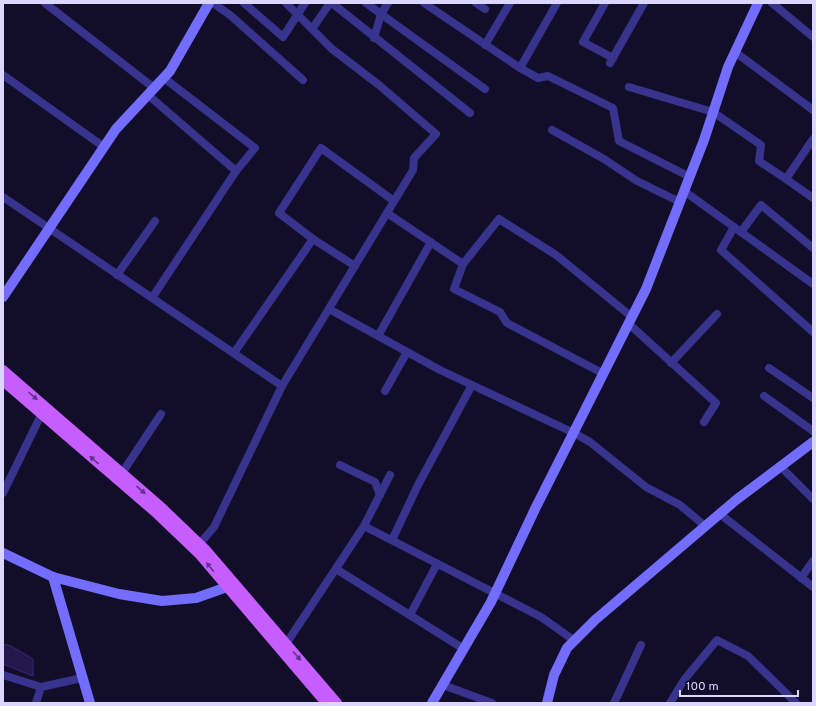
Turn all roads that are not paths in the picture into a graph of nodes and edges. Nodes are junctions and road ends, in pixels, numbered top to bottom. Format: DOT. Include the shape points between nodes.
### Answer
graph roads {
  1 [pos="45,3"];
  2 [pos="209,3"];
  3 [pos="213,3"];
  4 [pos="244,3"];
  5 [pos="286,3"];
  6 [pos="305,3"];
  7 [pos="331,3"];
  8 [pos="366,3"];
  9 [pos="388,3"];
  10 [pos="424,3"];
  11 [pos="476,3"];
  12 [pos="510,3"];
  13 [pos="557,3"];
  14 [pos="605,3"];
  15 [pos="644,3"];
  16 [pos="758,3"];
  17 [pos="772,3"];
  18 [pos="485,9"];
  19 [pos="381,14"];
  20 [pos="299,15"];
  21 [pos="312,29"];
  22 [pos="813,37"];
  23 [pos="374,38"];
  24 [pos="485,45"];
  25 [pos="735,52"];
  26 [pos="520,68"];
  27 [pos="3,75"];
  28 [pos="164,78"];
  29 [pos="303,80"];
  30 [pos="629,87"];
  31 [pos="485,90"];
  32 [pos="151,91"];
  33 [pos="813,110"];
  34 [pos="713,112"];
  35 [pos="470,113"];
  36 [pos="552,130"];
  37 [pos="813,139"];
  38 [pos="104,147"];
  39 [pos="236,171"];
  40 [pos="690,177"];
  41 [pos="786,179"];
  42 [pos="684,191"];
  43 [pos="3,197"];
  44 [pos="813,198"];
  45 [pos="394,201"];
  46 [pos="680,202"];
  47 [pos="387,213"];
  48 [pos="155,221"];
  49 [pos="734,227"];
  50 [pos="48,228"];
  51 [pos="741,232"];
  52 [pos="313,239"];
  53 [pos="431,242"];
  54 [pos="813,248"];
  55 [pos="463,264"];
  56 [pos="355,266"];
  57 [pos="117,275"];
  58 [pos="813,284"];
  59 [pos="3,297"];
  60 [pos="152,298"];
  61 [pos="329,309"];
  62 [pos="716,314"];
  63 [pos="630,320"];
  64 [pos="813,332"];
  65 [pos="378,336"];
  66 [pos="407,352"];
  67 [pos="234,353"];
  68 [pos="671,363"];
  69 [pos="769,368"];
  70 [pos="3,370"];
  71 [pos="604,374"];
  72 [pos="3,381"];
  73 [pos="472,385"];
  74 [pos="282,386"];
  75 [pos="385,391"];
  76 [pos="764,396"];
  77 [pos="813,398"];
  78 [pos="161,414"];
  79 [pos="41,415"];
  80 [pos="704,422"];
  81 [pos="813,431"];
  82 [pos="574,433"];
  83 [pos="813,442"];
  84 [pos="340,465"];
  85 [pos="780,466"];
  86 [pos="122,473"];
  87 [pos="390,475"];
  88 [pos="3,493"];
  89 [pos="380,495"];
  90 [pos="813,499"];
  91 [pos="720,514"];
  92 [pos="364,526"];
  93 [pos="705,526"];
  94 [pos="392,540"];
  95 [pos="197,547"];
  96 [pos="3,553"];
  97 [pos="813,561"];
  98 [pos="437,564"];
  99 [pos="336,569"];
  100 [pos="53,578"];
  101 [pos="801,578"];
  102 [pos="231,585"];
  103 [pos="813,587"];
  104 [pos="494,594"];
  105 [pos="410,615"];
  106 [pos="575,641"];
  107 [pos="286,644"];
  108 [pos="641,645"];
  109 [pos="464,649"];
  110 [pos="3,675"];
  111 [pos="82,678"];
  112 [pos="443,685"];
  113 [pos="41,686"];
  114 [pos="36,703"];
  115 [pos="90,703"];
  116 [pos="326,703"];
  117 [pos="337,703"];
  118 [pos="432,703"];
  119 [pos="492,703"];
  120 [pos="546,703"];
  121 [pos="614,703"];
  122 [pos="670,703"];
  123 [pos="796,703"];
  1 -- 32 [label="street"];
  2 -- 28 [label="street"];
  3 -- 29 [label="street"];
  4 -- 20 [label="street" via="283,37"];
  5 -- 20 [label="street"];
  6 -- 20 [label="street"];
  7 -- 21 [label="street"];
  7 -- 23 [label="street"];
  8 -- 19 [label="street"];
  9 -- 19 [label="street"];
  10 -- 24 [label="street"];
  11 -- 18 [label="street"];
  12 -- 24 [label="street"];
  13 -- 26 [label="street"];
  14 -- 15 [label="street" via="583,42 611,60"];
  16 -- 25 [label="street"];
  17 -- 22 [label="street"];
  19 -- 23 [label="street"];
  19 -- 31 [label="street"];
  20 -- 21 [label="street"];
  21 -- 45 [label="street" via="332,49 436,134 414,158 413,170"];
  23 -- 35 [label="street"];
  24 -- 26 [label="street"];
  25 -- 33 [label="street"];
  25 -- 34 [label="street"];
  26 -- 40 [label="street" via="538,78 548,76 612,108 619,141"];
  27 -- 38 [label="street"];
  28 -- 32 [label="street"];
  28 -- 39 [label="street" via="255,148"];
  30 -- 34 [label="street"];
  32 -- 38 [label="street" via="116,129"];
  32 -- 39 [label="street"];
  34 -- 40 [label="street"];
  34 -- 41 [label="street" via="761,145 759,161"];
  36 -- 46 [label="street" via="637,181"];
  37 -- 41 [label="street"];
  38 -- 50 [label="street"];
  39 -- 60 [label="street"];
  40 -- 42 [label="street"];
  41 -- 44 [label="street"];
  42 -- 46 [label="street"];
  42 -- 49 [label="street"];
  43 -- 50 [label="street"];
  45 -- 47 [label="street"];
  45 -- 52 [label="street" via="321,148 278,213"];
  46 -- 63 [label="street" via="646,289"];
  47 -- 53 [label="street"];
  47 -- 56 [label="street"];
  48 -- 57 [label="street"];
  49 -- 51 [label="street"];
  49 -- 64 [label="street" via="721,250"];
  50 -- 57 [label="street"];
  50 -- 59 [label="street"];
  51 -- 54 [label="street" via="761,205"];
  51 -- 58 [label="street"];
  52 -- 56 [label="street"];
  52 -- 67 [label="street"];
  53 -- 55 [label="street"];
  53 -- 65 [label="street"];
  55 -- 63 [label="street" via="498,219 556,255"];
  55 -- 71 [label="street" via="454,289 500,312 507,323"];
  56 -- 61 [label="street"];
  57 -- 60 [label="street"];
  60 -- 67 [label="street"];
  61 -- 65 [label="street"];
  61 -- 74 [label="street"];
  62 -- 68 [label="street"];
  63 -- 68 [label="street"];
  63 -- 71 [label="street"];
  65 -- 66 [label="street"];
  66 -- 73 [label="street"];
  66 -- 75 [label="street"];
  67 -- 74 [label="street"];
  68 -- 80 [label="street" via="716,403"];
  69 -- 77 [label="street"];
  70 -- 86 [label="main road, one-way"];
  71 -- 82 [label="street"];
  72 -- 79 [label="main road"];
  73 -- 82 [label="street"];
  73 -- 94 [label="street" via="418,485"];
  74 -- 95 [label="street" via="214,527"];
  76 -- 81 [label="street"];
  78 -- 86 [label="street"];
  79 -- 88 [label="street"];
  95 -- 79 [label="main road, one-way"];
  82 -- 93 [label="street" via="590,442 646,486 680,505"];
  82 -- 104 [label="street"];
  83 -- 85 [label="street"];
  84 -- 89 [label="street" via="375,482"];
  85 -- 90 [label="street"];
  85 -- 91 [label="street"];
  86 -- 95 [label="main road, one-way"];
  87 -- 89 [label="street"];
  89 -- 92 [label="street"];
  91 -- 93 [label="street"];
  91 -- 101 [label="street"];
  92 -- 94 [label="street"];
  92 -- 99 [label="street"];
  93 -- 106 [label="street" via="595,620"];
  94 -- 98 [label="street"];
  95 -- 102 [label="main road"];
  96 -- 100 [label="street"];
  97 -- 101 [label="street"];
  98 -- 104 [label="street"];
  98 -- 105 [label="street"];
  99 -- 105 [label="street"];
  99 -- 107 [label="street"];
  100 -- 102 [label="street" via="119,594 162,601 196,598"];
  100 -- 111 [label="street"];
  101 -- 103 [label="street"];
  102 -- 107 [label="main road"];
  102 -- 116 [label="main road"];
  104 -- 106 [label="street" via="541,617"];
  104 -- 109 [label="street"];
  105 -- 109 [label="street"];
  106 -- 120 [label="street" via="567,648 554,675"];
  107 -- 117 [label="main road, one-way"];
  108 -- 121 [label="street"];
  109 -- 112 [label="street"];
  110 -- 113 [label="street"];
  111 -- 113 [label="street"];
  111 -- 115 [label="street"];
  112 -- 118 [label="street"];
  112 -- 119 [label="street"];
  113 -- 114 [label="street"];
  122 -- 123 [label="street" via="684,680 717,640 748,656"];
}
